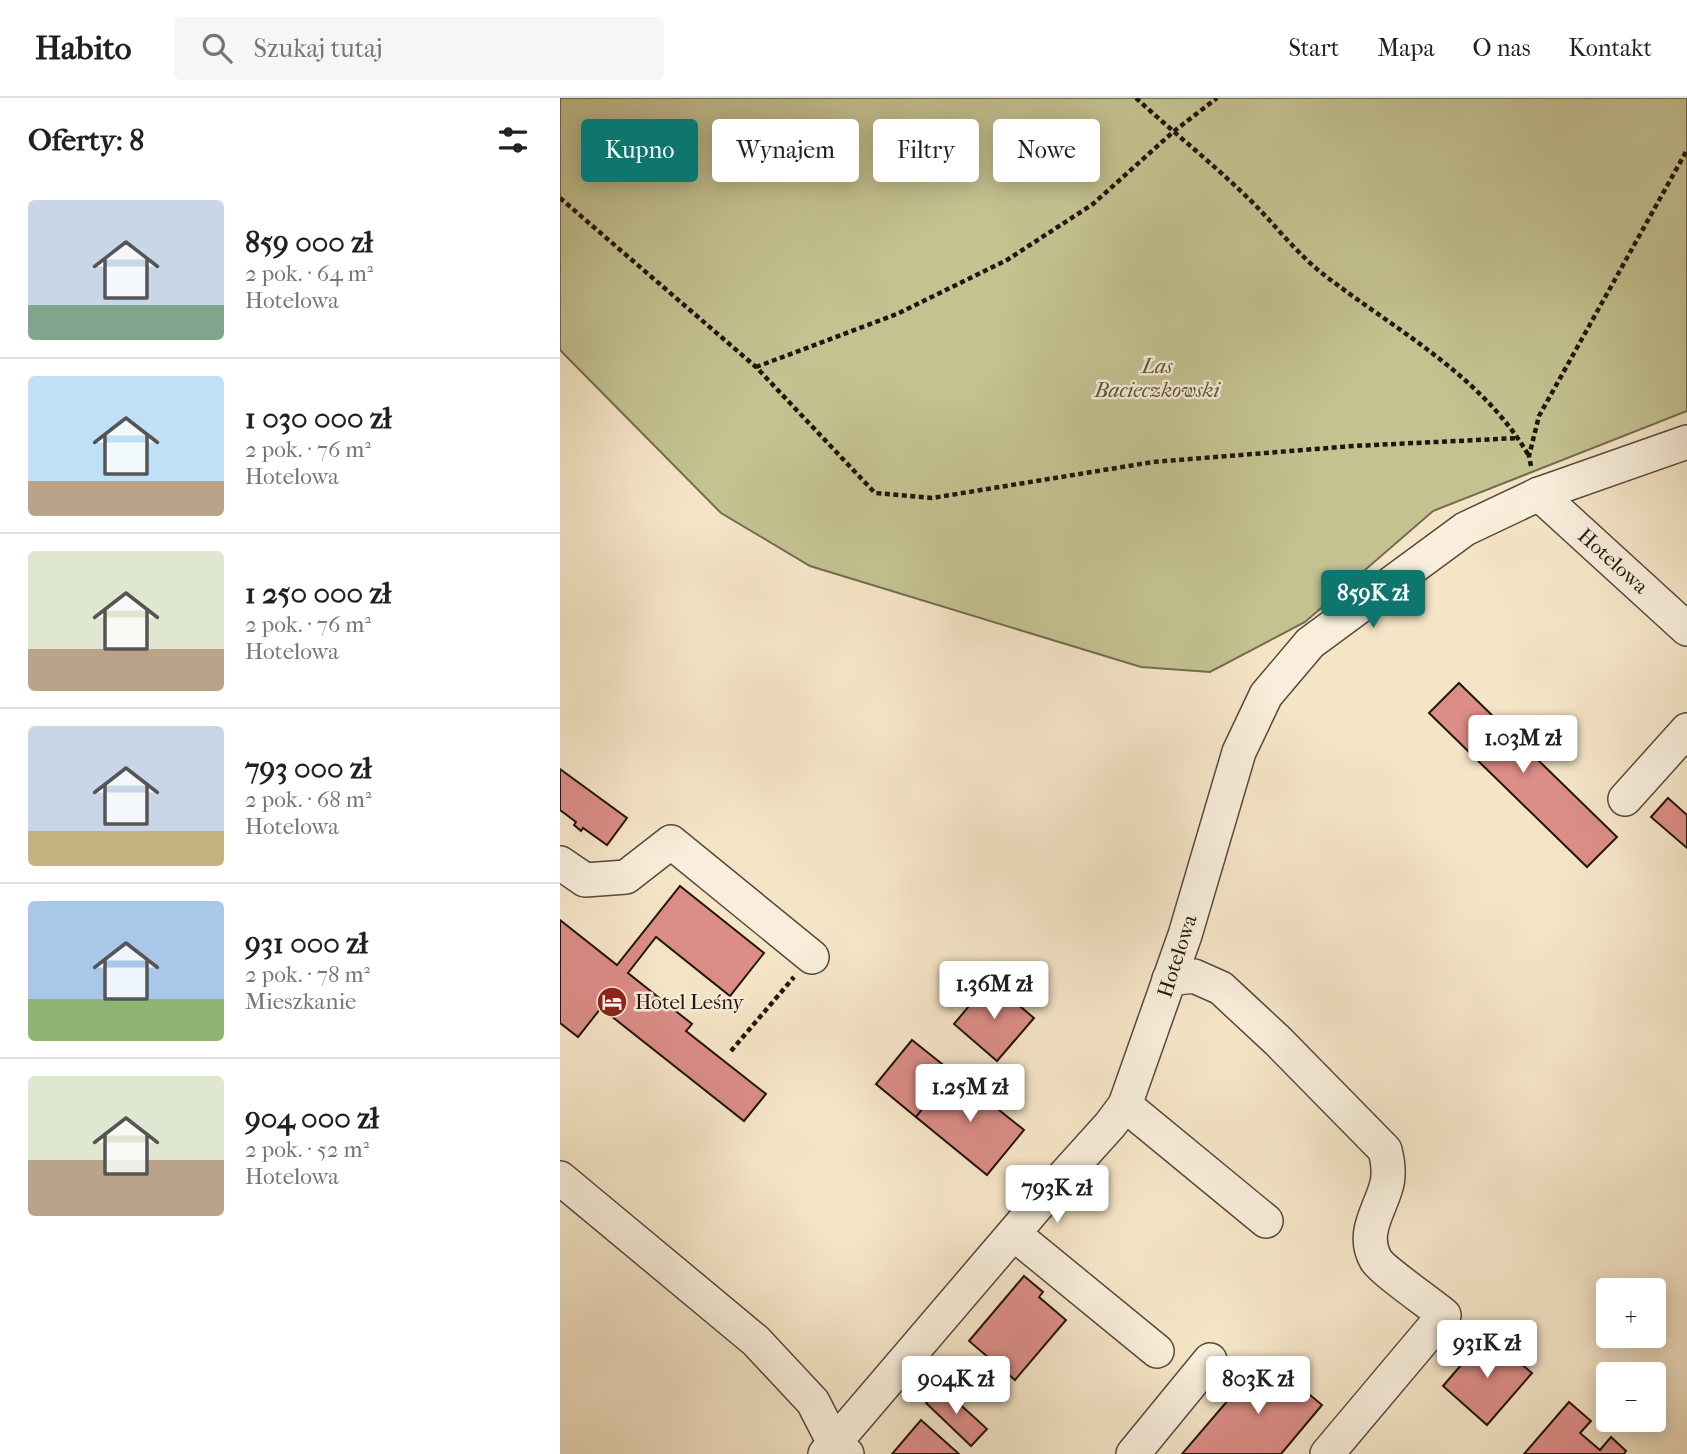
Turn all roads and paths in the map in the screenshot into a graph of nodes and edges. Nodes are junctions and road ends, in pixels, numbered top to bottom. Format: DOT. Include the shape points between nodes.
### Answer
graph roads {
  1 [pos="1136,98"];
  2 [pos="1217,98"];
  3 [pos="1173,132"];
  4 [pos="1687,150"];
  5 [pos="560,198"];
  6 [pos="756,367"];
  7 [pos="1518,438"];
  8 [pos="1687,442"];
  9 [pos="1528,456"];
  10 [pos="1539,494"];
  11 [pos="1687,629"];
  12 [pos="1687,730"];
  13 [pos="1625,799"];
  14 [pos="560,863"];
  15 [pos="812,957"];
  16 [pos="1169,979"];
  17 [pos="732,1051"];
  18 [pos="1125,1105"];
  19 [pos="560,1178"];
  20 [pos="1266,1221"];
  21 [pos="1014,1234"];
  22 [pos="1157,1351"];
  23 [pos="1210,1360"];
  24 [pos="835,1450"];
  25 [pos="1133,1454"];
  26 [pos="1327,1454"];
  1 -- 3 [label="path"];
  2 -- 3 [label="path"];
  3 -- 6 [label="path" via="1093,204 1007,260 897,314"];
  3 -- 7 [label="path" via="1247,197 1321,272 1491,403"];
  4 -- 9 [label="path" via="1539,416"];
  5 -- 6 [label="path"];
  6 -- 7 [label="path" via="875,493 932,498 1153,462"];
  7 -- 9 [label="path"];
  8 -- 10 [label="street, Hotelowa"];
  9 -- 10 [label="path"];
  10 -- 11 [label="street, Hotelowa"];
  10 -- 16 [label="street, Hotelowa" via="1465,529 1310,643 1266,695 1239,752"];
  12 -- 13 [label="street"];
  14 -- 15 [label="street" via="585,880 626,877 671,842"];
  15 -- 17 [label="path"];
  16 -- 18 [label="street, Hotelowa"];
  16 -- 26 [label="street" via="1194,976 1221,988 1385,1150 1387,1186 1369,1238 1377,1261 1444,1315"];
  18 -- 20 [label="street"];
  18 -- 21 [label="street, Hotelowa"];
  19 -- 24 [label="street" via="756,1341 813,1402"];
  21 -- 22 [label="street"];
  21 -- 24 [label="street, Hotelowa"];
  23 -- 25 [label="street"];
}
